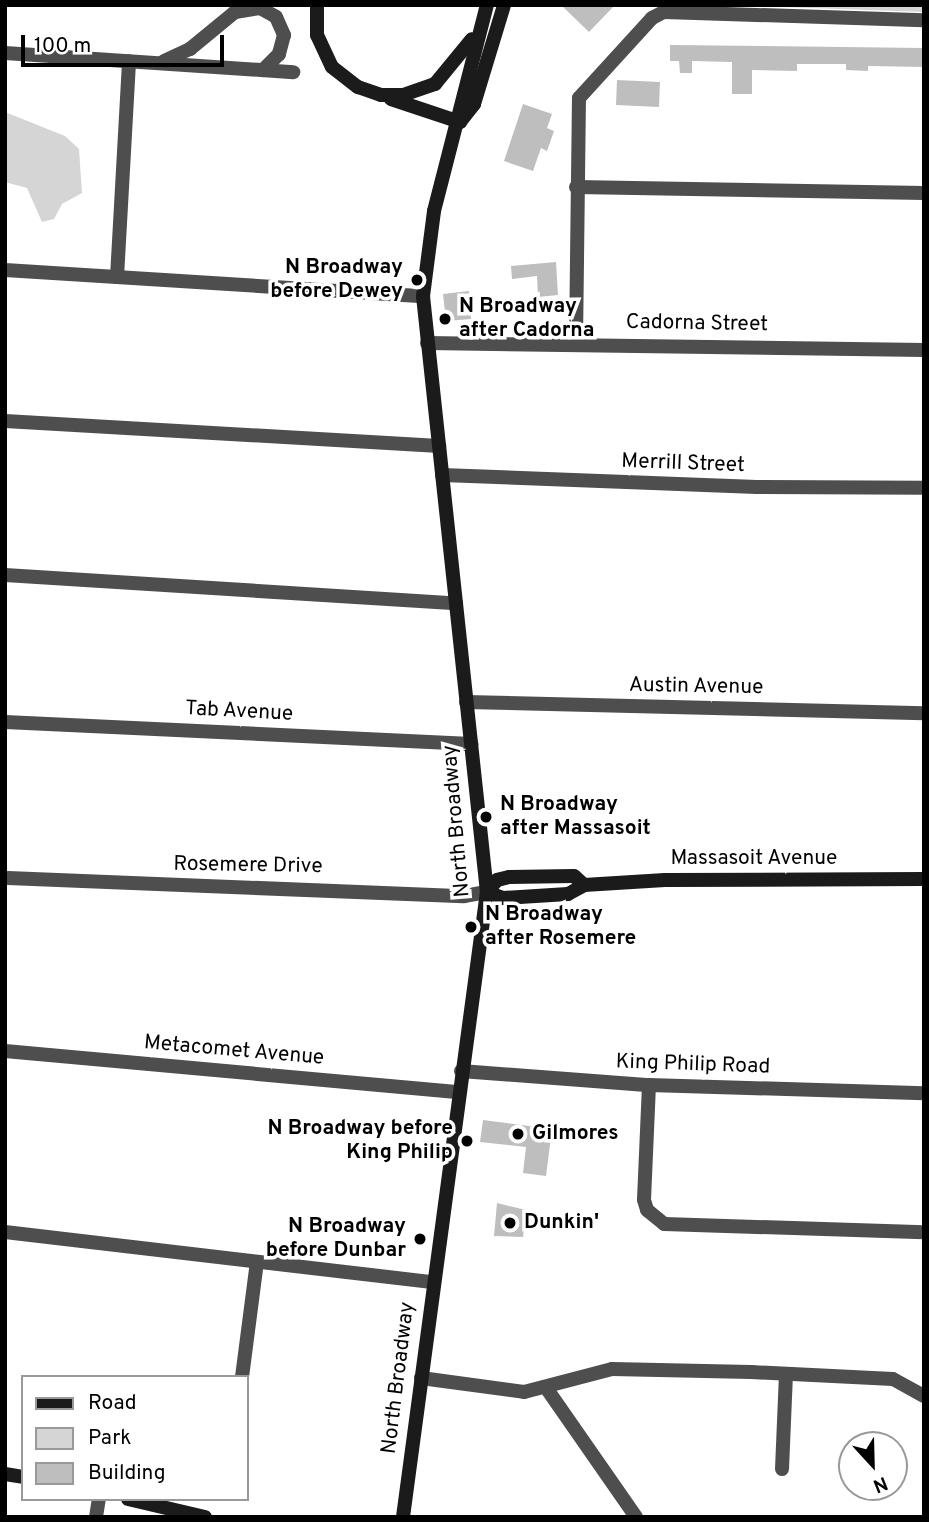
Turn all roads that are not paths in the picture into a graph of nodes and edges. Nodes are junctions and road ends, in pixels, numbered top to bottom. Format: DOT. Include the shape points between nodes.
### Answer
graph roads {
  1 [pos="317,5"];
  2 [pos="487,5"];
  3 [pos="504,5"];
  4 [pos="924,20"];
  5 [pos="5,53"];
  6 [pos="129,61"];
  7 [pos="156,63"];
  8 [pos="263,71"];
  9 [pos="293,72"];
  10 [pos="369,92"];
  11 [pos="460,122"];
  12 [pos="576,187"];
  13 [pos="924,193"];
  14 [pos="5,270"];
  15 [pos="117,277"];
  16 [pos="423,296"];
  17 [pos="576,342"];
  18 [pos="427,343"];
  19 [pos="924,350"];
  20 [pos="5,421"];
  21 [pos="439,446"];
  22 [pos="442,475"];
  23 [pos="924,488"];
  24 [pos="5,575"];
  25 [pos="456,603"];
  26 [pos="466,702"];
  27 [pos="924,713"];
  28 [pos="5,722"];
  29 [pos="471,744"];
  30 [pos="8,878"];
  31 [pos="924,879"];
  32 [pos="487,892"];
  33 [pos="5,1051"];
  34 [pos="461,1071"];
  35 [pos="649,1085"];
  36 [pos="459,1092"];
  37 [pos="924,1093"];
  38 [pos="5,1232"];
  39 [pos="924,1232"];
  40 [pos="257,1262"];
  41 [pos="432,1282"];
  42 [pos="242,1375"];
  43 [pos="786,1375"];
  44 [pos="421,1378"];
  45 [pos="547,1389"];
  46 [pos="924,1396"];
  47 [pos="782,1469"];
  48 [pos="137,1501"];
  49 [pos="205,1517"];
  50 [pos="402,1517"];
  51 [pos="636,1517"];
  1 -- 10 [label="main road" via="317,36 326,57 339,74"];
  2 -- 10 [label="main road" via="465,51 435,83 403,96"];
  2 -- 11 [label="main road, North Broadway" via="461,100"];
  3 -- 11 [label="main road, North Broadway" via="474,103"];
  4 -- 12 [label="street" via="658,13 579,99"];
  5 -- 6 [label="street"];
  6 -- 7 [label="street"];
  6 -- 15 [label="street"];
  7 -- 8 [label="street"];
  7 -- 8 [label="street" via="190,49 234,12 260,8 273,14 284,35 279,54"];
  8 -- 9 [label="street"];
  10 -- 11 [label="main road"];
  11 -- 16 [label="main road, North Broadway" via="434,211"];
  12 -- 13 [label="street"];
  12 -- 17 [label="street"];
  14 -- 15 [label="street"];
  15 -- 16 [label="street"];
  16 -- 18 [label="main road, North Broadway"];
  17 -- 18 [label="street, Cadorna Street"];
  17 -- 19 [label="street, Cadorna Street"];
  18 -- 21 [label="main road, North Broadway"];
  20 -- 21 [label="street"];
  21 -- 22 [label="main road, North Broadway"];
  22 -- 23 [label="street, Merrill Street" via="716,486"];
  22 -- 25 [label="main road, North Broadway"];
  24 -- 25 [label="street"];
  25 -- 26 [label="main road, North Broadway"];
  26 -- 27 [label="street, Austin Avenue"];
  26 -- 29 [label="main road, North Broadway"];
  28 -- 29 [label="street, Tab Avenue"];
  29 -- 32 [label="main road, North Broadway"];
  30 -- 32 [label="street, Rosemere Drive" via="464,896"];
  31 -- 32 [label="main road, Massasoit Avenue" via="584,885 568,894 503,898"];
  32 -- 34 [label="main road, North Broadway"];
  33 -- 36 [label="street, Metacomet Avenue"];
  34 -- 35 [label="street, King Philip Road"];
  34 -- 36 [label="main road, North Broadway"];
  35 -- 37 [label="street, King Philip Road"];
  35 -- 39 [label="street" via="644,1200 647,1210 664,1224"];
  36 -- 41 [label="main road, North Broadway"];
  38 -- 40 [label="street"];
  40 -- 41 [label="street"];
  40 -- 42 [label="street"];
  41 -- 44 [label="main road, North Broadway"];
  43 -- 45 [label="street" via="612,1369"];
  43 -- 46 [label="street" via="893,1379"];
  43 -- 47 [label="street"];
  44 -- 45 [label="street" via="524,1392"];
  44 -- 50 [label="main road, North Broadway"];
  45 -- 51 [label="street"];
  48 -- 49 [label="main road"];
}
